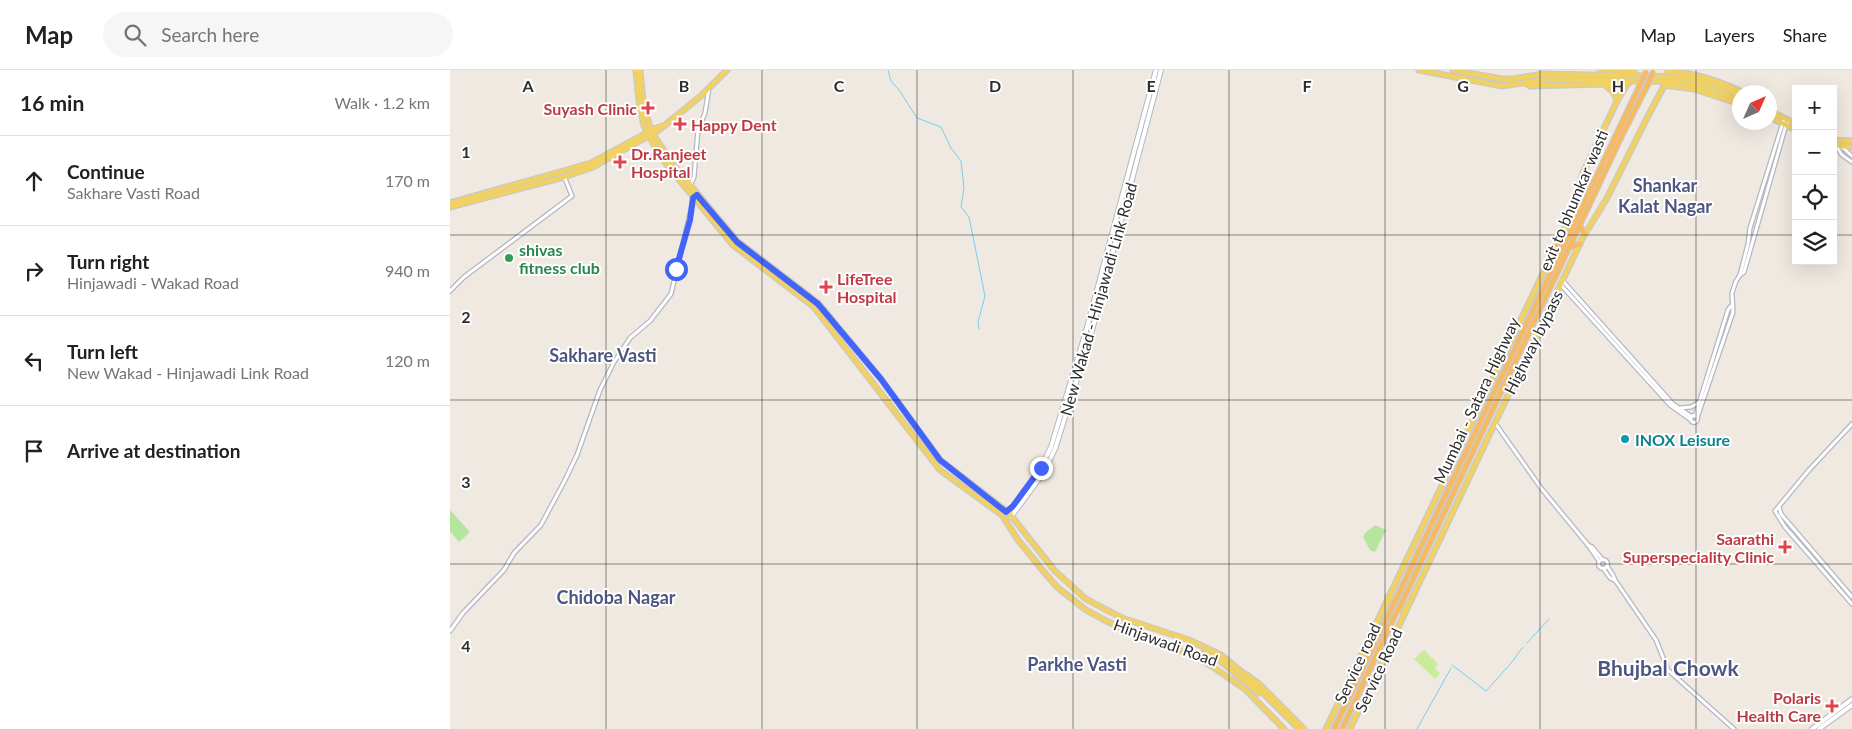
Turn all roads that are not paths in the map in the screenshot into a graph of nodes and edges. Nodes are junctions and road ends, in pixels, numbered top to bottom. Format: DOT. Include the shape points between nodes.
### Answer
graph roads {
  1 [pos="636,70"];
  2 [pos="640,70"];
  3 [pos="727,70"];
  4 [pos="1156,70"];
  5 [pos="1161,70"];
  6 [pos="1419,70"];
  7 [pos="1453,70"];
  8 [pos="1600,70"];
  9 [pos="1633,70"];
  10 [pos="1668,70"];
  11 [pos="1543,71"];
  12 [pos="1647,71"];
  13 [pos="1654,71"];
  14 [pos="1684,71"];
  15 [pos="1534,72"];
  16 [pos="1664,76"];
  17 [pos="1492,78"];
  18 [pos="1523,80"];
  19 [pos="1638,80"];
  20 [pos="1655,81"];
  21 [pos="1490,85"];
  22 [pos="1604,85"];
  23 [pos="1154,86"];
  24 [pos="1626,86"];
  25 [pos="1664,86"];
  26 [pos="709,87"];
  27 [pos="1732,89"];
  28 [pos="1732,91"];
  29 [pos="1732,98"];
  30 [pos="1732,100"];
  31 [pos="1617,101"];
  32 [pos="1777,117"];
  33 [pos="1777,119"];
  34 [pos="1785,122"];
  35 [pos="1792,123"];
  36 [pos="1792,127"];
  37 [pos="650,134"];
  38 [pos="1837,140"];
  39 [pos="1852,142"];
  40 [pos="1837,146"];
  41 [pos="1852,147"];
  42 [pos="1852,156"];
  43 [pos="1852,162"];
  44 [pos="563,174"];
  45 [pos="690,186"];
  46 [pos="695,196"];
  47 [pos="450,203"];
  48 [pos="450,207"];
  49 [pos="1570,216"];
  50 [pos="1572,226"];
  51 [pos="1580,226"];
  52 [pos="1585,234"];
  53 [pos="1565,241"];
  54 [pos="1580,244"];
  55 [pos="1554,248"];
  56 [pos="1570,248"];
  57 [pos="1110,251"];
  58 [pos="1740,275"];
  59 [pos="1562,283"];
  60 [pos="450,291"];
  61 [pos="1731,306"];
  62 [pos="1648,378"];
  63 [pos="1707,384"];
  64 [pos="1699,402"];
  65 [pos="1677,407"];
  66 [pos="1694,418"];
  67 [pos="1495,422"];
  68 [pos="1852,424"];
  69 [pos="1779,506"];
  70 [pos="1004,513"];
  71 [pos="1011,517"];
  72 [pos="1007,520"];
  73 [pos="1601,560"];
  74 [pos="1605,567"];
  75 [pos="1388,597"];
  76 [pos="1852,597"];
  77 [pos="1086,600"];
  78 [pos="1409,603"];
  79 [pos="1852,604"];
  80 [pos="1082,606"];
  81 [pos="1405,610"];
  82 [pos="450,631"];
  83 [pos="1194,656"];
  84 [pos="1244,673"];
  85 [pos="1253,685"];
  86 [pos="1852,699"];
  87 [pos="1852,704"];
  88 [pos="1284,729"];
  89 [pos="1297,729"];
  90 [pos="1304,729"];
  91 [pos="1326,729"];
  92 [pos="1334,729"];
  93 [pos="1342,729"];
  94 [pos="1350,729"];
  95 [pos="1734,729"];
  96 [pos="1812,729"];
  97 [pos="1819,729"];
  1 -- 37 [label="main road" via="640,110"];
  2 -- 37 [label="main road"];
  3 -- 26 [label="main road"];
  4 -- 23 [label="main road, New Wakad - Hinjawadi Link Road"];
  5 -- 23 [label="main road, New Wakad - Hinjawadi Link Road"];
  6 -- 21 [label="main road"];
  7 -- 17 [label="main road"];
  8 -- 9 [label="main road"];
  9 -- 19 [label="main road"];
  10 -- 14 [label="main road"];
  10 -- 16 [label="main road"];
  11 -- 15 [label="main road"];
  11 -- 19 [label="main road"];
  12 -- 19 [label="highway, Mumbai - Satara Highway, bridge"];
  13 -- 51 [label="highway, Mumbai - Satara Highway, bridge"];
  14 -- 27 [label="main road" via="1715,80"];
  15 -- 18 [label="main road"];
  16 -- 19 [label="main road"];
  16 -- 28 [label="main road" via="1696,79"];
  17 -- 18 [label="main road"];
  17 -- 21 [label="main road"];
  18 -- 19 [label="main road"];
  18 -- 21 [label="main road" via="1502,86"];
  18 -- 22 [label="main road" via="1530,86"];
  19 -- 20 [label="main road"];
  19 -- 22 [label="main road" via="1625,86"];
  19 -- 50 [label="highway, Mumbai - Satara Highway"];
  20 -- 25 [label="main road"];
  20 -- 29 [label="main road" via="1690,83"];
  22 -- 31 [label="main road" via="1614,93"];
  23 -- 57 [label="main road, New Wakad - Hinjawadi Link Road"];
  24 -- 31 [label="main road, exit to bhumkar wasti"];
  25 -- 30 [label="main road" via="1694,88"];
  25 -- 52 [label="main road, Highway bypass" via="1608,198"];
  26 -- 37 [label="main road"];
  26 -- 45 [label="street" via="698,130 694,177"];
  31 -- 49 [label="main road, exit to bhumkar wasti" via="1583,172"];
  32 -- 34 [label="main road"];
  33 -- 34 [label="main road"];
  34 -- 35 [label="main road"];
  34 -- 36 [label="main road"];
  34 -- 58 [label="street" via="1750,228"];
  34 -- 58 [label="street" via="1753,245"];
  37 -- 44 [label="main road"];
  37 -- 45 [label="main road"];
  37 -- 46 [label="main road" via="657,151"];
  38 -- 39 [label="main road"];
  40 -- 41 [label="main road"];
  40 -- 42 [label="street"];
  40 -- 43 [label="street"];
  44 -- 47 [label="main road"];
  44 -- 48 [label="main road"];
  44 -- 60 [label="street" via="572,196 464,276"];
  45 -- 46 [label="main road"];
  46 -- 70 [label="main road" via="737,242 818,304 881,379 940,460"];
  46 -- 82 [label="street" via="671,294 630,338 614,362 600,390 577,455 541,525"];
  49 -- 50 [label="highway"];
  49 -- 55 [label="main road, exit to bhumkar wasti"];
  50 -- 53 [label="highway, Mumbai - Satara Highway"];
  51 -- 52 [label="highway"];
  51 -- 56 [label="highway, Mumbai - Satara Highway"];
  52 -- 54 [label="main road, Highway bypass"];
  53 -- 55 [label="highway"];
  53 -- 92 [label="highway, Mumbai - Satara Highway, bridge"];
  54 -- 56 [label="highway"];
  54 -- 59 [label="main road, Highway bypass"];
  55 -- 75 [label="main road, exit to bhumkar wasti"];
  56 -- 93 [label="highway, Mumbai - Satara Highway, bridge"];
  57 -- 70 [label="main road, New Wakad - Hinjawadi Link Road" via="1046,459 1013,506"];
  57 -- 71 [label="main road, New Wakad - Hinjawadi Link Road" via="1090,338 1051,461"];
  58 -- 61 [label="street" via="1733,288"];
  59 -- 62 [label="street"];
  59 -- 67 [label="main road, Highway bypass"];
  61 -- 63 [label="street"];
  61 -- 63 [label="street" via="1733,312"];
  62 -- 65 [label="street"];
  62 -- 66 [label="street" via="1671,406"];
  63 -- 64 [label="street"];
  63 -- 66 [label="street"];
  64 -- 65 [label="street" via="1691,407"];
  64 -- 66 [label="street"];
  65 -- 66 [label="street"];
  67 -- 73 [label="street" via="1541,488"];
  67 -- 78 [label="main road, Highway bypass"];
  68 -- 69 [label="street"];
  69 -- 76 [label="street" via="1781,514"];
  69 -- 79 [label="street" via="1775,511 1785,527"];
  70 -- 71 [label="main road, Hinjawadi Road"];
  70 -- 72 [label="main road, Hinjawadi Road" via="1003,518"];
  71 -- 72 [label="main road"];
  71 -- 77 [label="main road, Hinjawadi Road" via="1055,571"];
  72 -- 80 [label="main road, Hinjawadi Road" via="1018,540 1044,572"];
  73 -- 74 [label="street" via="1607,562"];
  73 -- 74 [label="street" via="1599,566"];
  74 -- 95 [label="street" via="1656,640 1668,670"];
  75 -- 81 [label="main road" via="1389,602"];
  75 -- 91 [label="main road, Service road"];
  77 -- 80 [label="main road"];
  77 -- 84 [label="main road, Hinjawadi Road" via="1122,618 1206,647"];
  78 -- 81 [label="main road, Service Road"];
  80 -- 83 [label="main road, Hinjawadi Road" via="1108,622"];
  81 -- 94 [label="main road, Service Road"];
  83 -- 85 [label="main road, Hinjawadi Road" via="1208,654"];
  83 -- 88 [label="main road" via="1239,684"];
  84 -- 85 [label="main road"];
  84 -- 90 [label="main road"];
  85 -- 89 [label="main road"];
  86 -- 96 [label="main road"];
  87 -- 97 [label="main road"];
}
